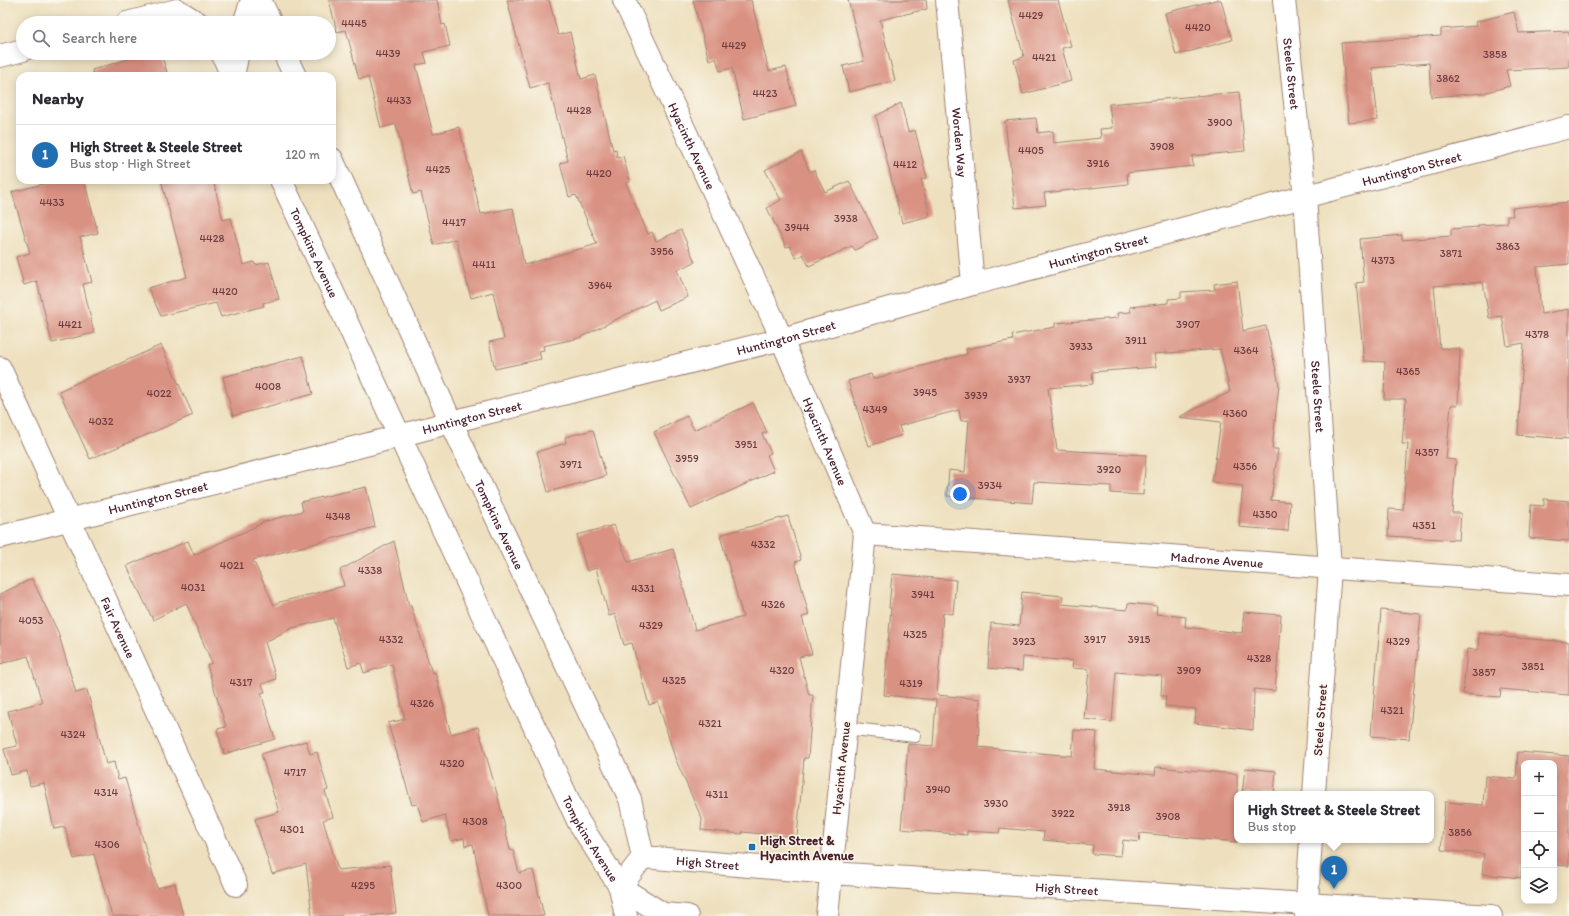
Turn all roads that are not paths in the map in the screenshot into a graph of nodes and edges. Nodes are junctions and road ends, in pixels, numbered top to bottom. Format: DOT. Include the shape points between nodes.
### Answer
graph roads {
  1 [pos="252,0"];
  2 [pos="260,0"];
  3 [pos="624,0"];
  4 [pos="947,0"];
  5 [pos="1284,0"];
  6 [pos="180,5"];
  7 [pos="148,16"];
  8 [pos="191,16"];
  9 [pos="246,16"];
  10 [pos="268,16"];
  11 [pos="16,52"];
  12 [pos="0,56"];
  13 [pos="225,60"];
  14 [pos="236,60"];
  15 [pos="287,60"];
  16 [pos="231,72"];
  17 [pos="234,72"];
  18 [pos="293,72"];
  19 [pos="1569,127"];
  20 [pos="336,168"];
  21 [pos="282,184"];
  22 [pos="1305,197"];
  23 [pos="973,284"];
  24 [pos="782,339"];
  25 [pos="0,368"];
  26 [pos="451,422"];
  27 [pos="400,436"];
  28 [pos="70,519"];
  29 [pos="864,534"];
  30 [pos="0,537"];
  31 [pos="1330,568"];
  32 [pos="1569,585"];
  33 [pos="845,728"];
  34 [pos="915,736"];
  35 [pos="1314,791"];
  36 [pos="1311,843"];
  37 [pos="643,858"];
  38 [pos="831,873"];
  39 [pos="236,886"];
  40 [pos="620,887"];
  41 [pos="1306,910"];
  42 [pos="626,916"];
  43 [pos="687,916"];
  44 [pos="827,916"];
  45 [pos="1491,916"];
  1 -- 9 [label="street"];
  2 -- 10 [label="street"];
  3 -- 24 [label="street, Hyacinth Avenue"];
  4 -- 23 [label="street, Worden Way"];
  5 -- 22 [label="street, Steele Street"];
  6 -- 7 [label="street"];
  6 -- 8 [label="street"];
  11 -- 12 [label="street"];
  13 -- 16 [label="street"];
  14 -- 17 [label="street"];
  15 -- 18 [label="street"];
  19 -- 22 [label="street, Huntington Street"];
  20 -- 26 [label="street, Tompkins Avenue"];
  21 -- 27 [label="street, Tompkins Avenue"];
  22 -- 23 [label="street, Huntington Street"];
  22 -- 31 [label="street, Steele Street"];
  23 -- 24 [label="street, Huntington Street"];
  24 -- 26 [label="street, Huntington Street"];
  24 -- 29 [label="street, Hyacinth Avenue"];
  25 -- 28 [label="street, Fair Avenue"];
  26 -- 27 [label="street, Huntington Street"];
  26 -- 37 [label="street, Tompkins Avenue" via="630,799"];
  27 -- 28 [label="street, Huntington Street"];
  27 -- 40 [label="street, Tompkins Avenue" via="578,820"];
  28 -- 30 [label="street, Huntington Street"];
  28 -- 39 [label="street, Fair Avenue"];
  29 -- 31 [label="street, Madrone Avenue"];
  29 -- 33 [label="street, Hyacinth Avenue"];
  31 -- 32 [label="street, Madrone Avenue"];
  31 -- 35 [label="street, Steele Street"];
  33 -- 34 [label="lane"];
  33 -- 38 [label="street, Hyacinth Avenue"];
  36 -- 41 [label="street"];
  37 -- 38 [label="street, High Street"];
  37 -- 40 [label="street, Tompkins Avenue"];
  38 -- 41 [label="street, High Street"];
  38 -- 44 [label="street, Hyacinth Avenue"];
  40 -- 42 [label="street, Tompkins Avenue"];
  40 -- 43 [label="street" via="663,914"];
  41 -- 45 [label="street, High Street"];
}
